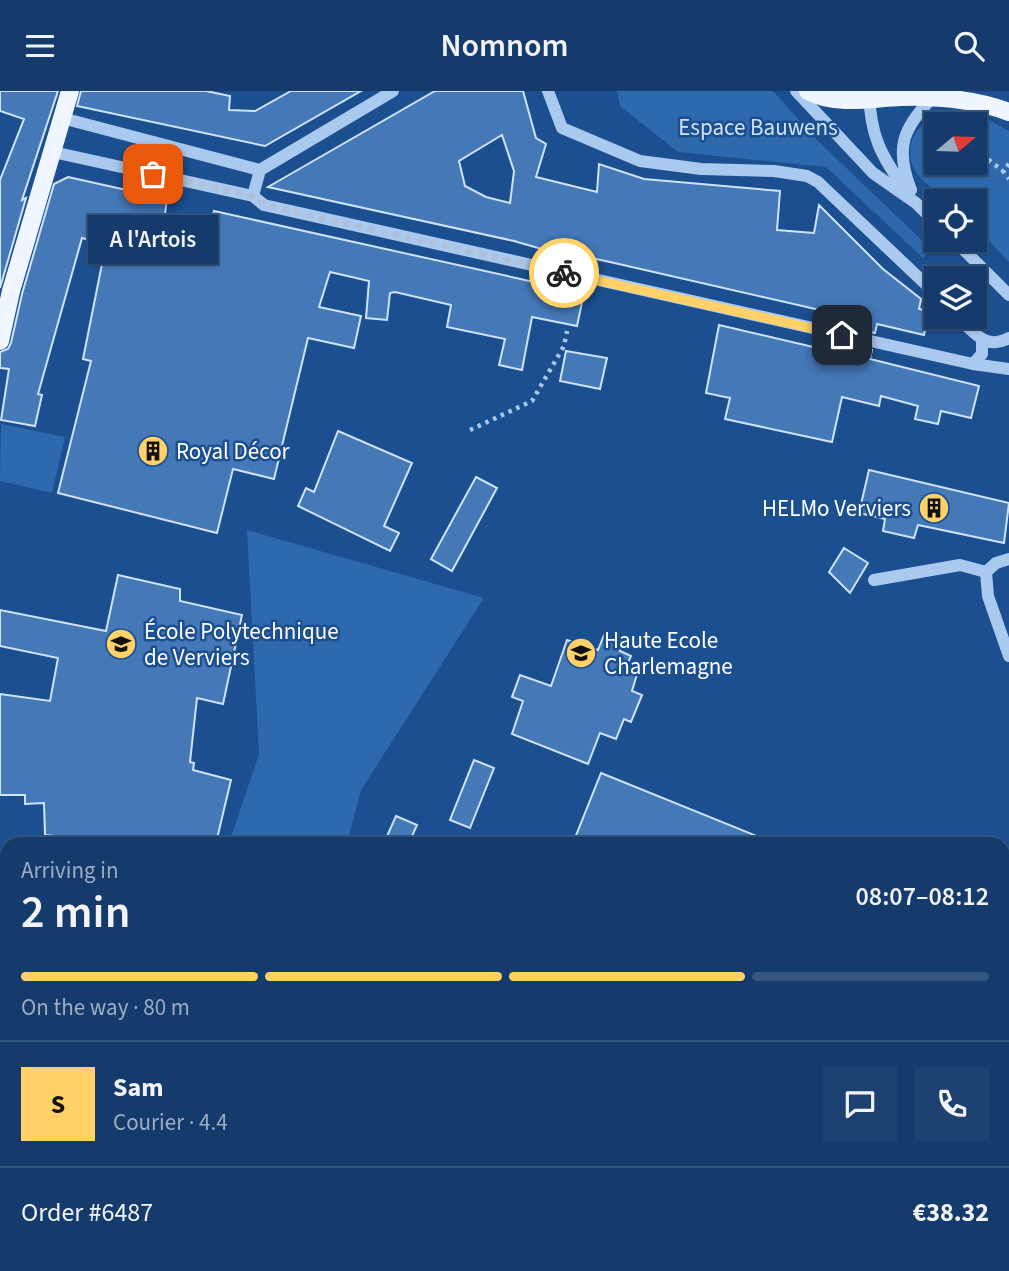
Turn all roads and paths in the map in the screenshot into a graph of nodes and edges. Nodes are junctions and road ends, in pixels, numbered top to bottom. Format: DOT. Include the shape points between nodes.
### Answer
graph roads {
  1 [pos="70,91"];
  2 [pos="393,91"];
  3 [pos="548,91"];
  4 [pos="796,91"];
  5 [pos="808,91"];
  6 [pos="982,91"];
  7 [pos="870,95"];
  8 [pos="932,99"];
  9 [pos="1009,111"];
  10 [pos="62,118"];
  11 [pos="53,152"];
  12 [pos="987,158"];
  13 [pos="1009,164"];
  14 [pos="260,170"];
  15 [pos="1003,171"];
  16 [pos="1009,179"];
  17 [pos="253,196"];
  18 [pos="916,203"];
  19 [pos="924,211"];
  20 [pos="966,252"];
  21 [pos="924,283"];
  22 [pos="1009,295"];
  23 [pos="970,329"];
  24 [pos="567,331"];
  25 [pos="1009,338"];
  26 [pos="0,341"];
  27 [pos="982,341"];
  28 [pos="974,364"];
  29 [pos="1009,369"];
  30 [pos="470,429"];
  31 [pos="1009,559"];
  32 [pos="986,572"];
  33 [pos="874,580"];
  34 [pos="1009,656"];
  1 -- 10 [label="main road"];
  2 -- 14 [label="street"];
  3 -- 21 [label="street" via="562,128 640,161 807,176"];
  4 -- 18 [label="street" via="873,173"];
  5 -- 7 [label="main road" via="825,97"];
  6 -- 9 [label="main road"];
  7 -- 8 [label="main road"];
  7 -- 18 [label="street" via="873,133 884,161"];
  8 -- 9 [label="main road" via="966,99"];
  8 -- 18 [label="street" via="906,130 902,155"];
  10 -- 11 [label="main road"];
  10 -- 14 [label="street"];
  11 -- 17 [label="street"];
  11 -- 26 [label="main road"];
  12 -- 15 [label="path"];
  13 -- 15 [label="path"];
  14 -- 17 [label="street"];
  15 -- 16 [label="path"];
  17 -- 28 [label="street" via="264,205"];
  18 -- 19 [label="street"];
  20 -- 22 [label="street"];
  23 -- 27 [label="street"];
  24 -- 30 [label="path" via="564,347 532,401"];
  25 -- 27 [label="street" via="1001,343"];
  27 -- 28 [label="street" via="982,353"];
  28 -- 29 [label="street"];
  31 -- 32 [label="street"];
  32 -- 33 [label="street" via="960,565"];
  32 -- 34 [label="street" via="988,596"];
}
